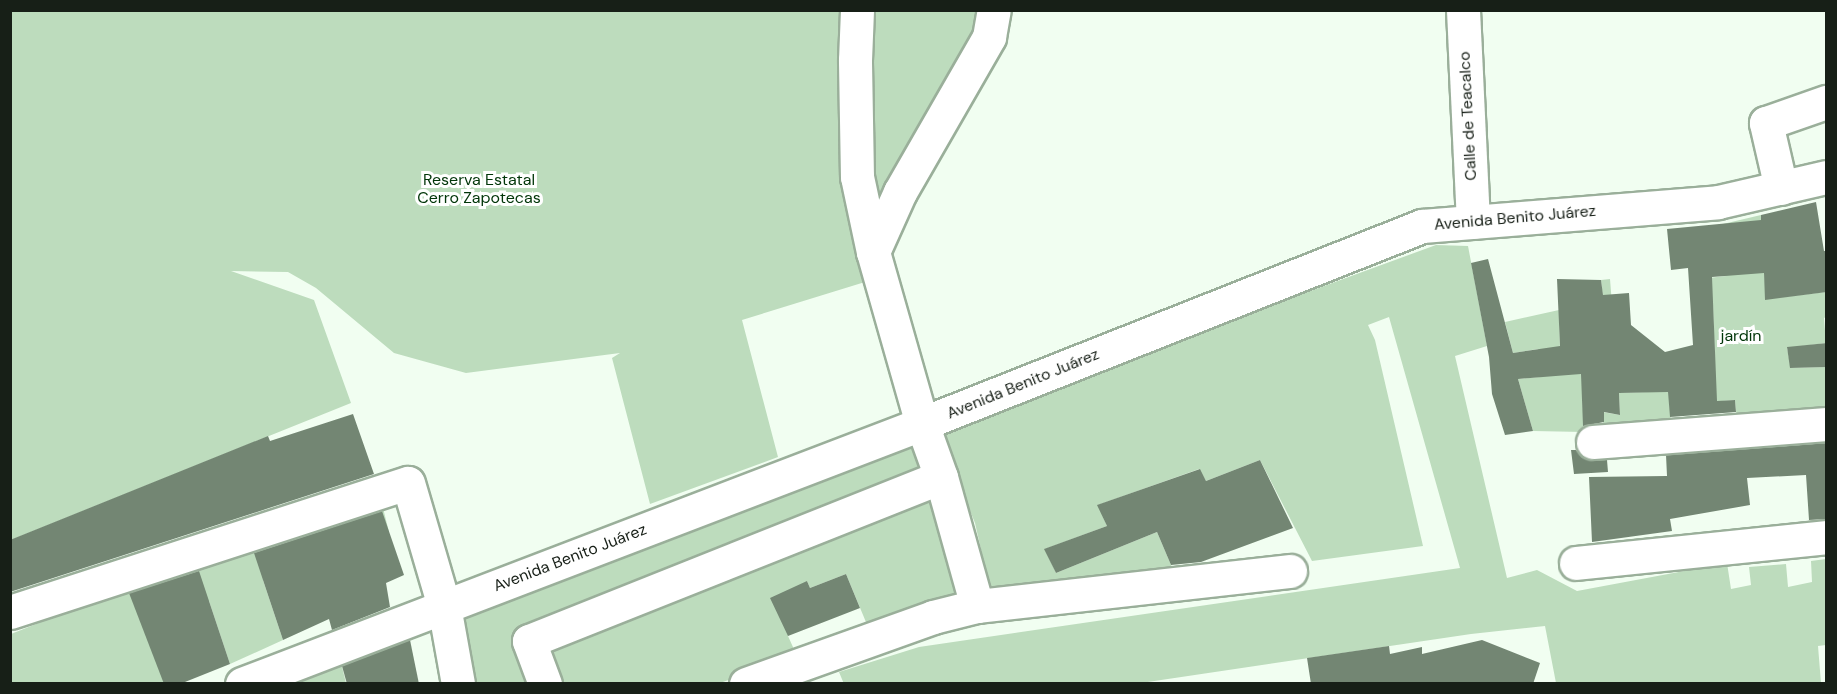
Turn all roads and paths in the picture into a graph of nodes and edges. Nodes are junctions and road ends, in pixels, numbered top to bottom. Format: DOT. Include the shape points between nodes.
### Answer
graph roads {
  1 [pos="857,10"];
  2 [pos="994,10"];
  3 [pos="1463,10"];
  4 [pos="1827,102"];
  5 [pos="1827,177"];
  6 [pos="1781,188"];
  7 [pos="1473,222"];
  8 [pos="873,252"];
  9 [pos="921,424"];
  10 [pos="1827,424"];
  11 [pos="1593,442"];
  12 [pos="941,477"];
  13 [pos="1827,537"];
  14 [pos="1576,563"];
  15 [pos="1290,572"];
  16 [pos="444,606"];
  17 [pos="977,606"];
  18 [pos="10,612"];
  19 [pos="242,684"];
  20 [pos="458,684"];
  21 [pos="545,684"];
  22 [pos="746,684"];
  1 -- 8 [label="street" via="858,177"];
  2 -- 8 [label="street" via="989,37 900,192"];
  3 -- 7 [label="street, Calle de Teacalco"];
  4 -- 6 [label="street" via="1766,123"];
  5 -- 6 [label="street, Avenida Benito Juárez"];
  6 -- 7 [label="street, Avenida Benito Juárez" via="1718,202"];
  7 -- 9 [label="street, Avenida Benito Juárez" via="1422,226"];
  8 -- 9 [label="street"];
  9 -- 12 [label="street"];
  9 -- 16 [label="street, Avenida Benito Juárez"];
  10 -- 11 [label="street"];
  12 -- 17 [label="street"];
  12 -- 21 [label="street" via="529,641"];
  13 -- 14 [label="street"];
  15 -- 17 [label="street"];
  16 -- 18 [label="street" via="408,483"];
  16 -- 19 [label="street, Avenida Benito Juárez"];
  16 -- 20 [label="street"];
  17 -- 22 [label="street" via="933,617"];
}
